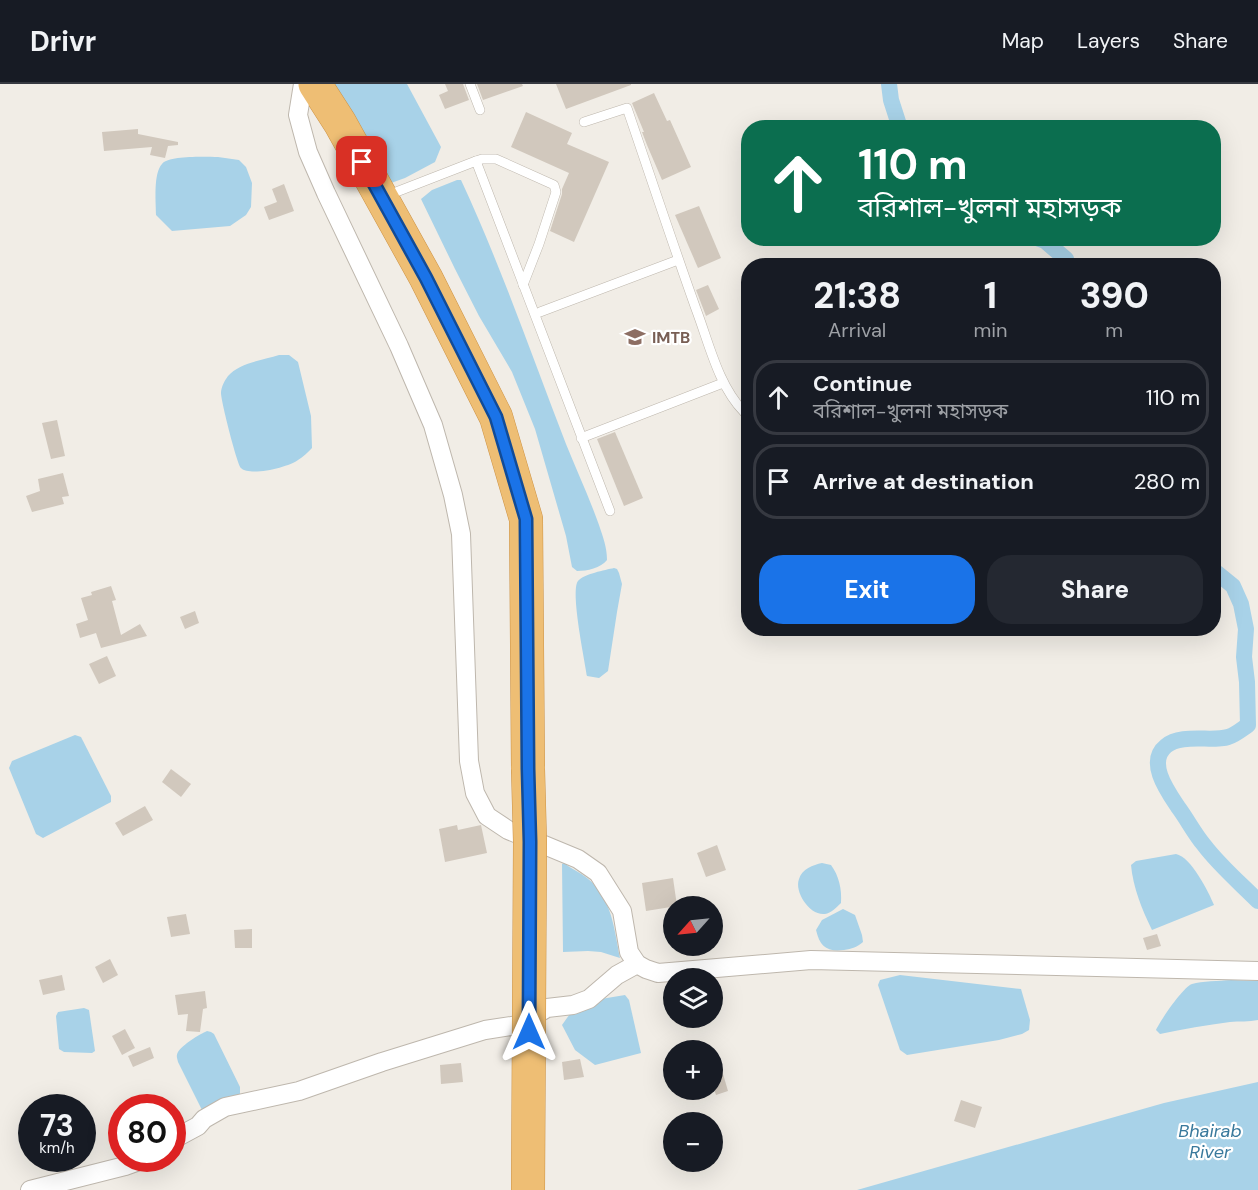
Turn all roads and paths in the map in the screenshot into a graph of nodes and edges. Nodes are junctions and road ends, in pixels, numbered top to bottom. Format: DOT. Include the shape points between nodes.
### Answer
graph roads {
  1 [pos="303,84"];
  2 [pos="315,84"];
  3 [pos="471,84"];
  4 [pos="480,110"];
  5 [pos="584,122"];
  6 [pos="476,161"];
  7 [pos="391,194"];
  8 [pos="678,260"];
  9 [pos="523,285"];
  10 [pos="540,312"];
  11 [pos="723,383"];
  12 [pos="741,409"];
  13 [pos="581,438"];
  14 [pos="610,511"];
  15 [pos="637,964"];
  16 [pos="1258,971"];
  17 [pos="186,1132"];
  18 [pos="108,1170"];
  19 [pos="30,1190"];
  20 [pos="528,1190"];
  1 -- 15 [label="street" via="298,115 308,152 433,425 453,495 461,534 469,761 475,793 494,821 578,859 598,873 622,911 629,952"];
  2 -- 20 [label="highway, bridge" via="426,278 496,417 526,519 530,854"];
  3 -- 4 [label="lane"];
  5 -- 8 [label="lane" via="627,108"];
  6 -- 7 [label="lane"];
  6 -- 9 [label="lane"];
  6 -- 9 [label="lane" via="496,159 554,185 556,192"];
  8 -- 10 [label="lane"];
  8 -- 11 [label="lane"];
  9 -- 13 [label="lane"];
  11 -- 12 [label="lane"];
  11 -- 13 [label="lane"];
  13 -- 14 [label="lane"];
  15 -- 16 [label="street" via="658,973 811,960"];
  15 -- 17 [label="street" via="589,999 573,1005 547,1008 518,1025 485,1030 299,1091 225,1107"];
  18 -- 19 [label="street"];
}
